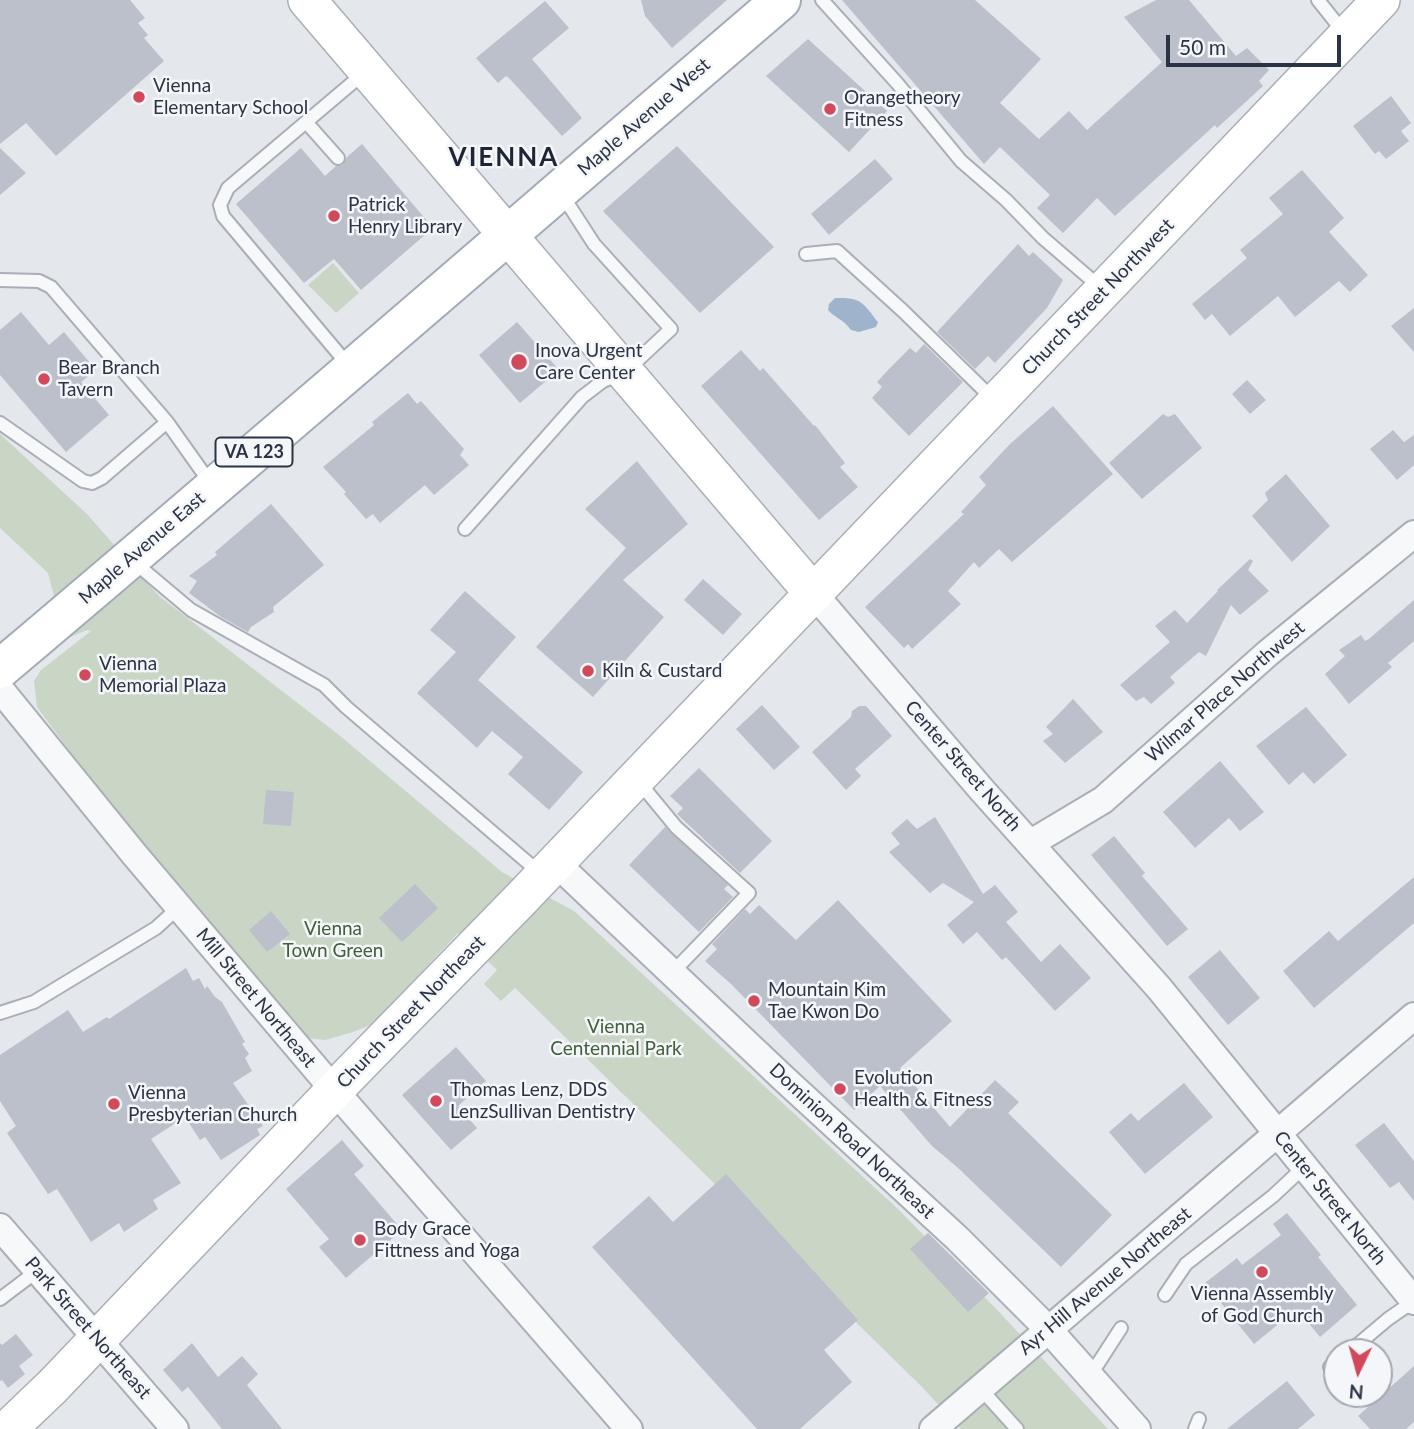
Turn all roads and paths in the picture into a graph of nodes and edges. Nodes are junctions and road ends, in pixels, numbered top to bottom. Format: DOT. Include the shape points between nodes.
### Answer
graph roads {
  1 [pos="307,0"];
  2 [pos="781,0"];
  3 [pos="822,0"];
  4 [pos="1318,0"];
  5 [pos="1381,0"];
  6 [pos="1347,37"];
  7 [pos="367,70"];
  8 [pos="306,122"];
  9 [pos="338,158"];
  10 [pos="559,190"];
  11 [pos="507,234"];
  12 [pos="806,254"];
  13 [pos="0,280"];
  14 [pos="1104,290"];
  15 [pos="351,368"];
  16 [pos="625,372"];
  17 [pos="996,402"];
  18 [pos="167,422"];
  19 [pos="0,423"];
  20 [pos="214,487"];
  21 [pos="465,529"];
  22 [pos="1414,534"];
  23 [pos="130,558"];
  24 [pos="814,594"];
  25 [pos="0,669"];
  26 [pos="0,689"];
  27 [pos="636,779"];
  28 [pos="1031,843"];
  29 [pos="549,869"];
  30 [pos="179,907"];
  31 [pos="672,973"];
  32 [pos="0,1013"];
  33 [pos="1414,1016"];
  34 [pos="334,1090"];
  35 [pos="1277,1133"];
  36 [pos="1304,1167"];
  37 [pos="0,1227"];
  38 [pos="37,1271"];
  39 [pos="1165,1295"];
  40 [pos="0,1299"];
  41 [pos="1414,1301"];
  42 [pos="1121,1328"];
  43 [pos="1048,1329"];
  44 [pos="1365,1338"];
  45 [pos="97,1340"];
  46 [pos="1090,1376"];
  47 [pos="980,1388"];
  48 [pos="8,1429"];
  49 [pos="175,1429"];
  50 [pos="629,1429"];
  51 [pos="933,1429"];
  52 [pos="1017,1429"];
  53 [pos="1137,1429"];
  1 -- 7 [label="street, Center Street North"];
  2 -- 10 [label="main road, Maple Avenue West / VA 123"];
  3 -- 14 [label="lane" via="961,161"];
  4 -- 6 [label="lane"];
  5 -- 6 [label="street, Church Street Northwest"];
  6 -- 14 [label="street, Church Street Northwest"];
  7 -- 8 [label="lane"];
  7 -- 11 [label="street, Center Street North"];
  8 -- 9 [label="lane"];
  8 -- 15 [label="lane" via="228,188 220,205 239,236"];
  10 -- 11 [label="main road, Maple Avenue West / VA 123"];
  10 -- 16 [label="lane" via="594,244 671,329"];
  11 -- 15 [label="main road, Maple Avenue East / VA 123"];
  11 -- 16 [label="street, Center Street North"];
  12 -- 17 [label="lane" via="836,251"];
  13 -- 18 [label="lane" via="39,281 51,287"];
  14 -- 17 [label="street, Church Street Northwest"];
  15 -- 20 [label="main road, Maple Avenue East / VA 123"];
  16 -- 21 [label="lane" via="582,397"];
  16 -- 24 [label="street, Center Street North"];
  17 -- 24 [label="street, Church Street Northwest"];
  18 -- 19 [label="lane" via="92,483"];
  18 -- 20 [label="lane"];
  20 -- 23 [label="main road, Maple Avenue East / VA 123"];
  22 -- 28 [label="street, Wilmar Place Northwest" via="1268,653 1103,800"];
  23 -- 25 [label="main road, Maple Avenue East / VA 123"];
  23 -- 29 [label="lane" via="191,610 324,685"];
  24 -- 27 [label="street, Church Street Northeast"];
  24 -- 28 [label="street, Center Street North"];
  26 -- 30 [label="street, Mill Street Northeast"];
  27 -- 29 [label="street, Church Street Northeast"];
  27 -- 31 [label="lane" via="676,827 748,892"];
  28 -- 35 [label="street, Center Street North" via="1159,988"];
  29 -- 31 [label="street, Dominion Road Northeast"];
  29 -- 34 [label="street, Church Street Northeast"];
  30 -- 32 [label="lane" via="156,928 34,1002"];
  30 -- 34 [label="street, Mill Street Northeast"];
  31 -- 43 [label="street, Dominion Road Northeast" via="922,1204"];
  33 -- 35 [label="street, Ayr Hill Avenue Northeast"];
  34 -- 45 [label="street, Church Street Northeast"];
  34 -- 50 [label="street, Mill Street Northeast"];
  35 -- 36 [label="street, Center Street North"];
  35 -- 43 [label="street, Ayr Hill Avenue Northeast"];
  36 -- 39 [label="lane" via="1186,1264"];
  36 -- 41 [label="street, Center Street North"];
  37 -- 38 [label="street, Park Street Northeast"];
  38 -- 40 [label="lane"];
  38 -- 45 [label="street, Park Street Northeast"];
  41 -- 44 [label="lane"];
  42 -- 46 [label="lane"];
  43 -- 46 [label="street, Dominion Road Northeast"];
  43 -- 47 [label="street, Ayr Hill Avenue Northeast"];
  45 -- 48 [label="street, Church Street Northeast"];
  45 -- 49 [label="street, Park Street Northeast"];
  46 -- 53 [label="street, Dominion Road Northeast"];
  47 -- 51 [label="street, Ayr Hill Avenue Northeast"];
  47 -- 52 [label="lane"];
}
